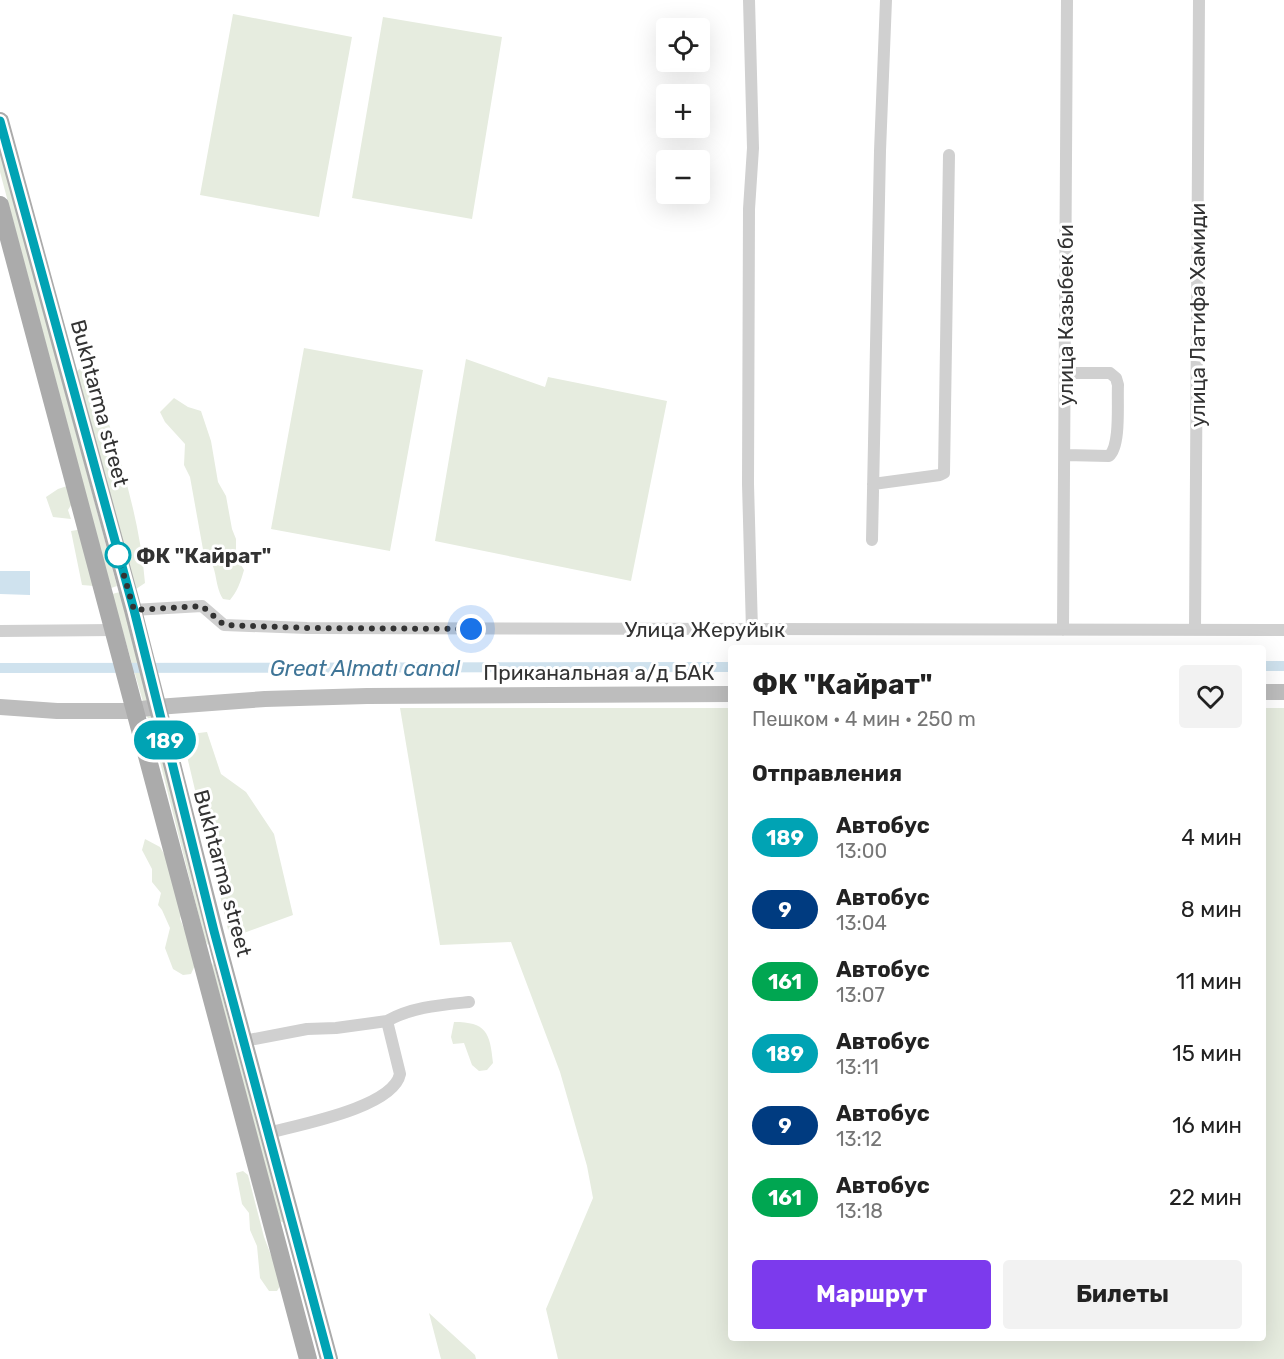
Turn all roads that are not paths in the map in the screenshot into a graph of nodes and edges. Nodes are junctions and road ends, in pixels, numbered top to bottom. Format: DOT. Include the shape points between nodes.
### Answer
graph roads {
  1 [pos="749,0"];
  2 [pos="886,0"];
  3 [pos="1067,0"];
  4 [pos="1199,0"];
  5 [pos="0,121"];
  6 [pos="949,155"];
  7 [pos="0,205"];
  8 [pos="1065,373"];
  9 [pos="1065,455"];
  10 [pos="873,484"];
  11 [pos="872,540"];
  12 [pos="134,610"];
  13 [pos="752,630"];
  14 [pos="1063,630"];
  15 [pos="1195,630"];
  16 [pos="1284,630"];
  17 [pos="0,631"];
  18 [pos="116,636"];
  19 [pos="1266,692"];
  20 [pos="1284,692"];
  21 [pos="728,694"];
  22 [pos="155,701"];
  23 [pos="0,707"];
  24 [pos="134,710"];
  25 [pos="220,953"];
  26 [pos="201,958"];
  27 [pos="469,1002"];
  28 [pos="387,1021"];
  29 [pos="244,1041"];
  30 [pos="268,1133"];
  31 [pos="294,1228"];
  32 [pos="274,1232"];
  33 [pos="308,1359"];
  34 [pos="329,1359"];
  1 -- 13 [label="street" via="753,148 749,209 748,473"];
  2 -- 10 [label="street"];
  3 -- 8 [label="street, улица Казыбек би"];
  4 -- 15 [label="street, улица Латифа Хамиди"];
  5 -- 12 [label="main road, Bukhtarma street"];
  6 -- 10 [label="street" via="944,473"];
  7 -- 18 [label="main road, Bukhtarma street"];
  8 -- 9 [label="street, улица Казыбек би"];
  8 -- 9 [label="street" via="1110,373 1118,385 1114,452 1109,456"];
  9 -- 14 [label="street, улица Казыбек би"];
  10 -- 11 [label="street"];
  12 -- 13 [label="street, Улица Жеруйык" via="202,606 224,625 307,628"];
  12 -- 22 [label="main road, Bukhtarma street"];
  13 -- 14 [label="street, Улица Жеруйык"];
  14 -- 15 [label="street, Улица Жеруйык"];
  15 -- 16 [label="street, Улица Жеруйык"];
  17 -- 18 [label="street"];
  18 -- 24 [label="main road, Bukhtarma street"];
  19 -- 20 [label="street"];
  21 -- 22 [label="street, Приканальная а/д БАК"];
  22 -- 24 [label="street, Приканальная а/д БАК"];
  22 -- 25 [label="main road, Bukhtarma street"];
  23 -- 24 [label="street, Приканальная а/д БАК"];
  24 -- 26 [label="main road, Bukhtarma street"];
  25 -- 26 [label="main road"];
  25 -- 29 [label="main road, Bukhtarma street"];
  26 -- 32 [label="main road, Bukhtarma street"];
  27 -- 28 [label="street" via="403,1012"];
  28 -- 29 [label="street" via="307,1029"];
  28 -- 30 [label="street" via="400,1074 392,1087 339,1116"];
  29 -- 30 [label="main road, Bukhtarma street"];
  30 -- 31 [label="main road, Bukhtarma street"];
  31 -- 32 [label="main road"];
  31 -- 34 [label="main road, Bukhtarma street"];
  32 -- 33 [label="main road, Bukhtarma street"];
}
